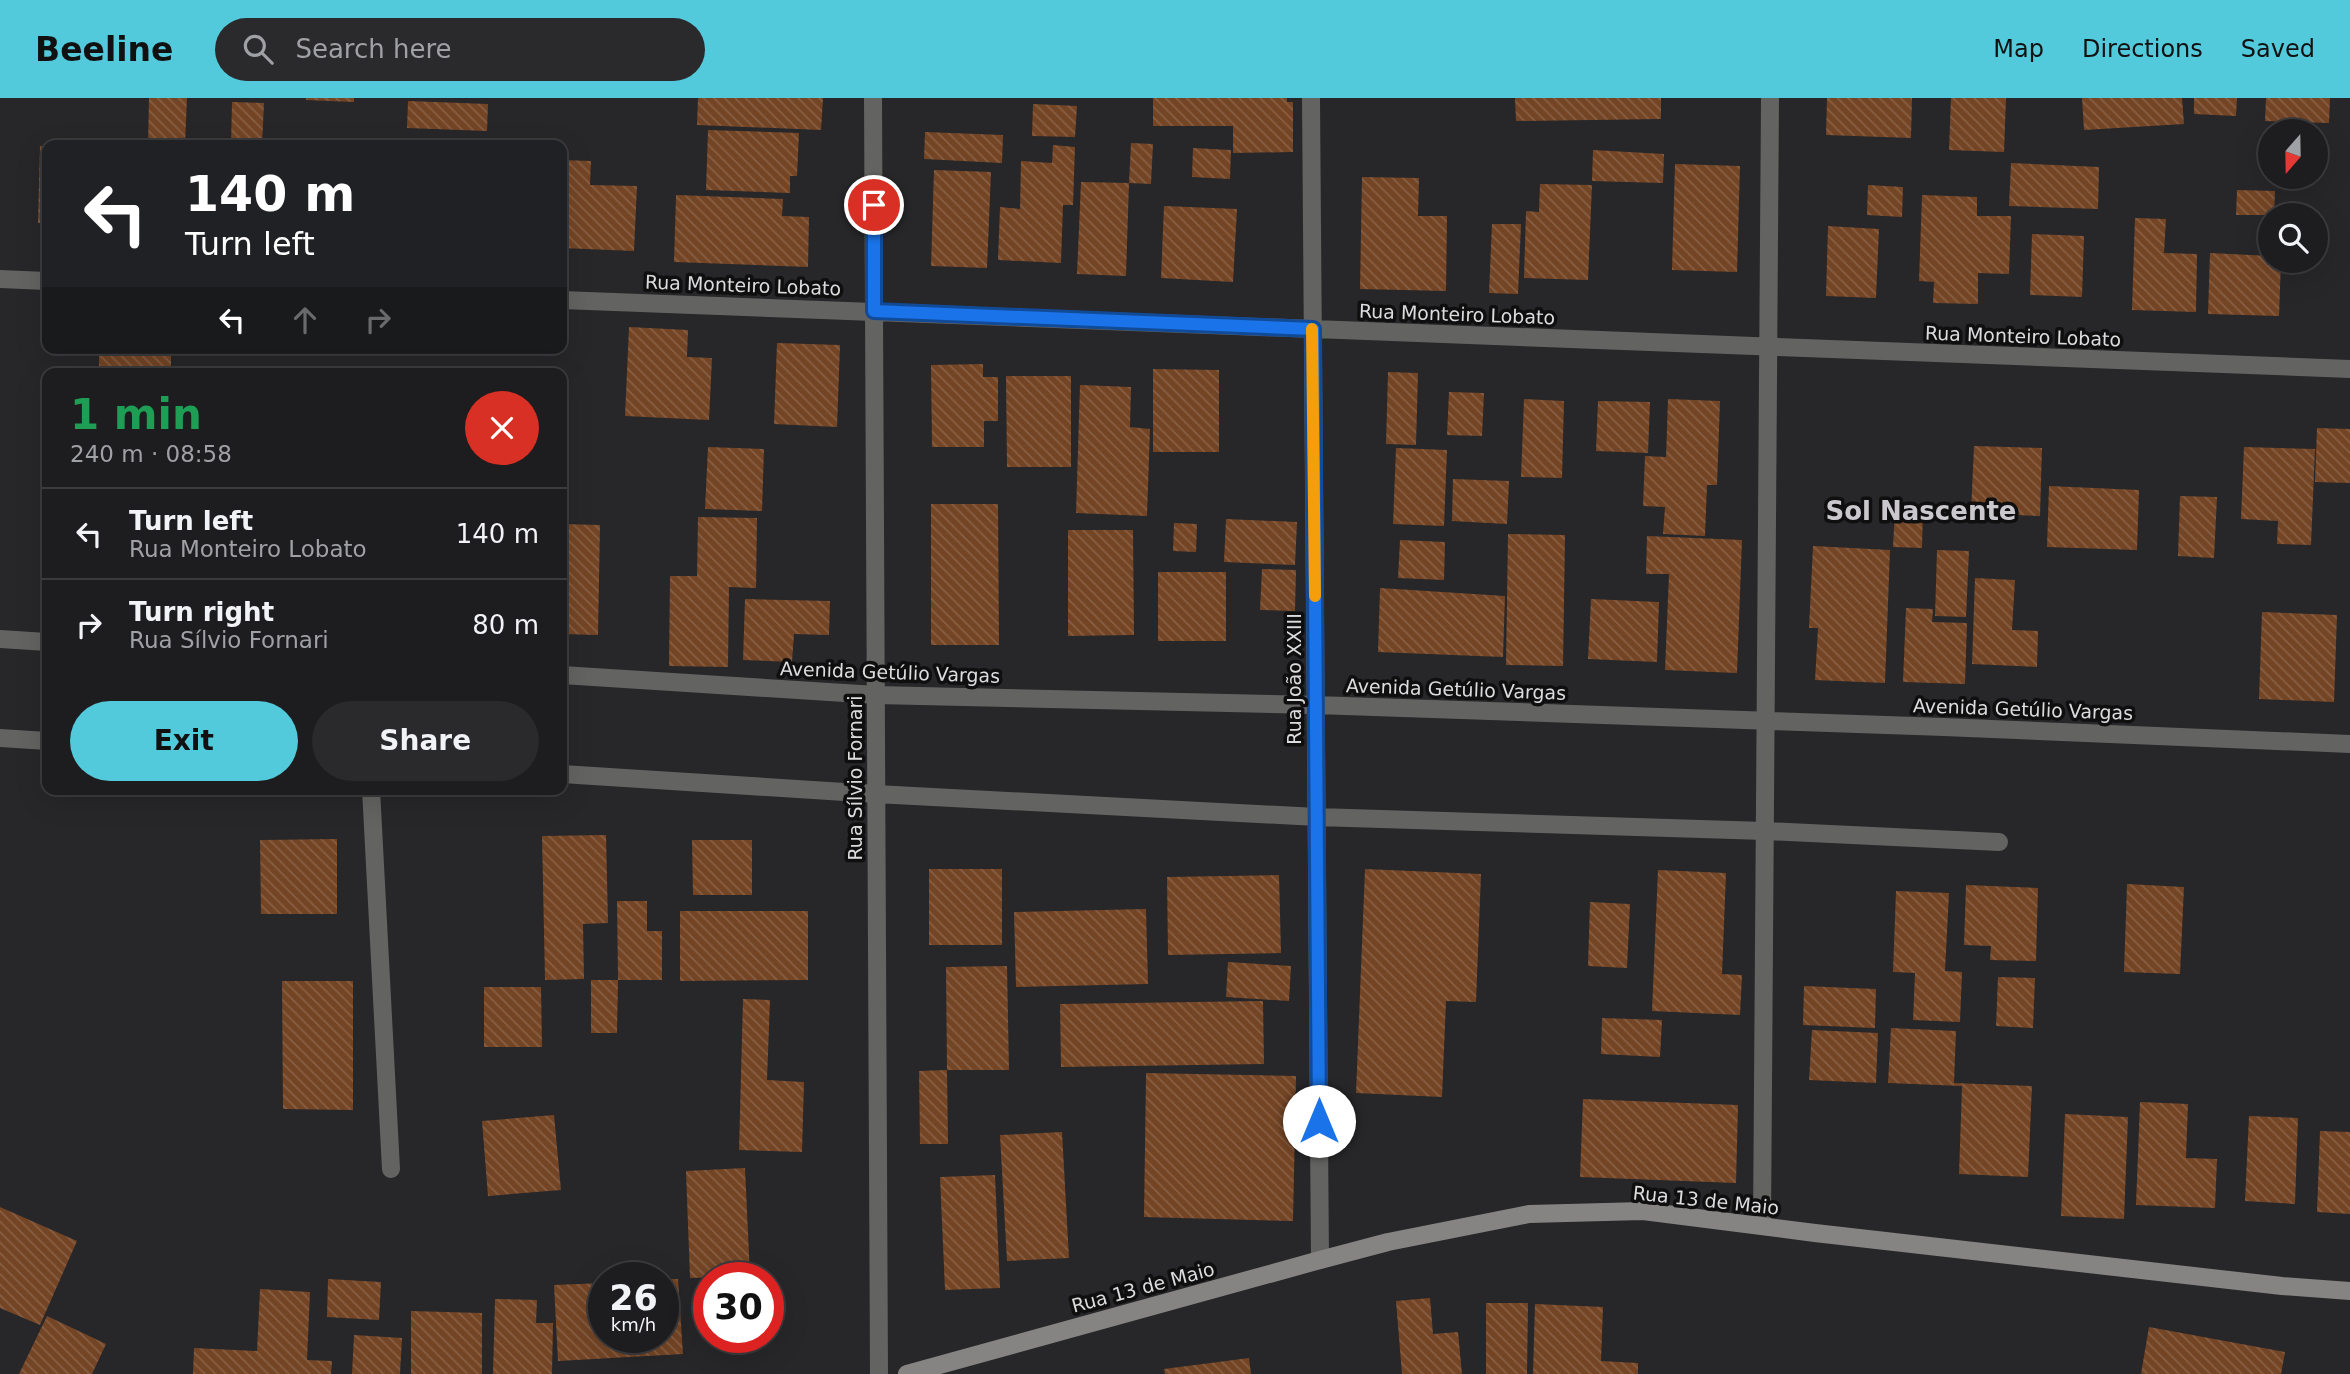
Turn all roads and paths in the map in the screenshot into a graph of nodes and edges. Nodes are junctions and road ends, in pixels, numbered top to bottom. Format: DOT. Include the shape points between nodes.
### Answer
graph roads {
  1 [pos="873,98"];
  2 [pos="1311,98"];
  3 [pos="1770,98"];
  4 [pos="0,279"];
  5 [pos="42,281"];
  6 [pos="567,300"];
  7 [pos="874,311"];
  8 [pos="1313,329"];
  9 [pos="1768,347"];
  10 [pos="2350,369"];
  11 [pos="0,639"];
  12 [pos="42,642"];
  13 [pos="567,675"];
  14 [pos="876,695"];
  15 [pos="1316,705"];
  16 [pos="1766,720"];
  17 [pos="0,738"];
  18 [pos="42,741"];
  19 [pos="2350,744"];
  20 [pos="567,774"];
  21 [pos="876,794"];
  22 [pos="371,795"];
  23 [pos="1317,817"];
  24 [pos="1765,831"];
  25 [pos="1999,842"];
  26 [pos="391,1169"];
  27 [pos="1762,1226"];
  28 [pos="1320,1259"];
  29 [pos="2350,1291"];
  30 [pos="879,1374"];
  31 [pos="907,1374"];
  1 -- 7 [label="street, Rua Sílvio Fornari"];
  2 -- 8 [label="street, Rua João XXIII"];
  3 -- 9 [label="street"];
  4 -- 5 [label="street"];
  6 -- 7 [label="street, Rua Monteiro Lobato"];
  7 -- 8 [label="street, Rua Monteiro Lobato"];
  7 -- 14 [label="street, Rua Sílvio Fornari"];
  8 -- 9 [label="street, Rua Monteiro Lobato"];
  8 -- 15 [label="street, Rua João XXIII"];
  9 -- 10 [label="street, Rua Monteiro Lobato"];
  9 -- 16 [label="street"];
  11 -- 12 [label="street"];
  13 -- 14 [label="street, Avenida Getúlio Vargas"];
  14 -- 15 [label="street, Avenida Getúlio Vargas"];
  14 -- 21 [label="street, Rua Sílvio Fornari"];
  15 -- 16 [label="street, Avenida Getúlio Vargas"];
  15 -- 23 [label="street, Rua João XXIII"];
  16 -- 19 [label="street, Avenida Getúlio Vargas"];
  16 -- 24 [label="street"];
  17 -- 18 [label="street"];
  20 -- 21 [label="street"];
  21 -- 23 [label="street"];
  21 -- 30 [label="street, Rua Sílvio Fornari"];
  22 -- 26 [label="street"];
  23 -- 24 [label="street"];
  23 -- 28 [label="street, Rua João XXIII"];
  24 -- 25 [label="street"];
  24 -- 27 [label="street"];
  27 -- 28 [label="main road, Rua 13 de Maio" via="1643,1212 1529,1214"];
  27 -- 29 [label="main road, Rua 13 de Maio"];
  28 -- 31 [label="main road, Rua 13 de Maio"];
}
